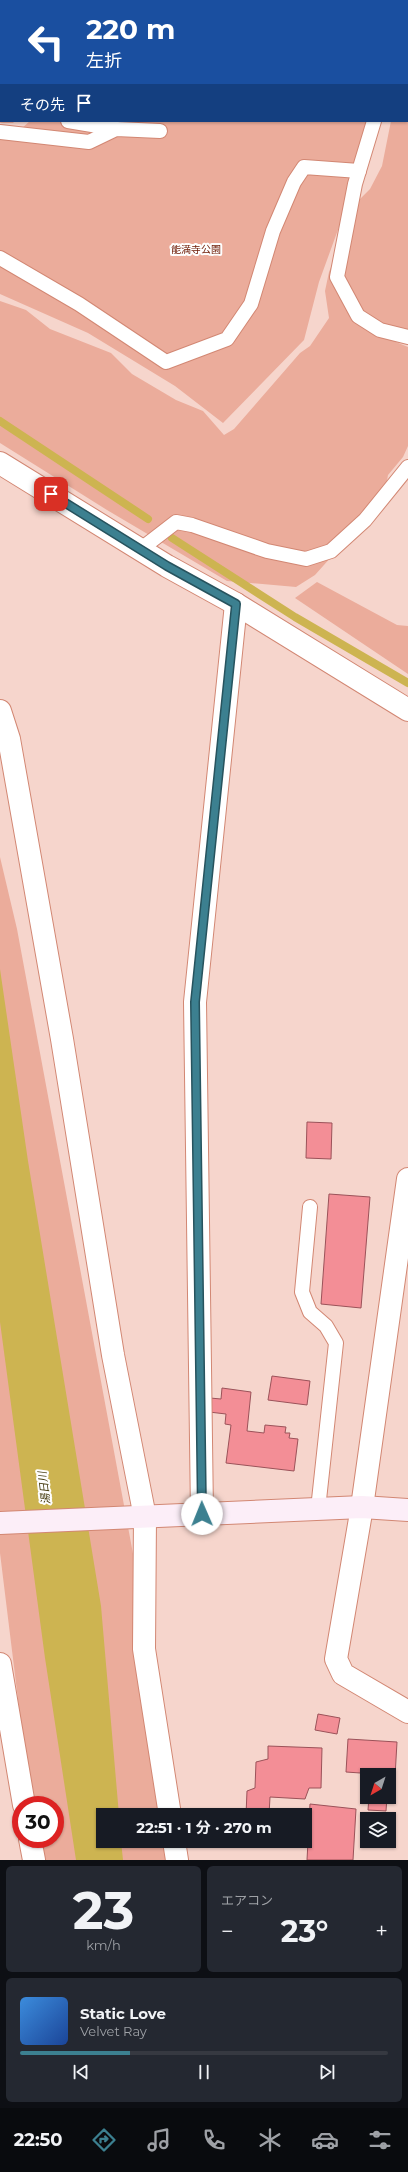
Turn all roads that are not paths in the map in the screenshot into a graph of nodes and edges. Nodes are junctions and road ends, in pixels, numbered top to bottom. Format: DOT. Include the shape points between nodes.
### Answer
graph roads {
  1 [pos="74,122"];
  2 [pos="374,122"];
  3 [pos="116,129"];
  4 [pos="160,131"];
  5 [pos="0,132"];
  6 [pos="358,171"];
  7 [pos="0,258"];
  8 [pos="408,337"];
  9 [pos="0,463"];
  10 [pos="408,467"];
  11 [pos="141,549"];
  12 [pos="236,604"];
  13 [pos="408,710"];
  14 [pos="0,711"];
  15 [pos="408,1179"];
  16 [pos="310,1207"];
  17 [pos="362,1507"];
  18 [pos="318,1509"];
  19 [pos="408,1510"];
  20 [pos="202,1514"];
  21 [pos="144,1517"];
  22 [pos="0,1523"];
  23 [pos="0,1664"];
  24 [pos="408,1712"];
  25 [pos="22,1796"];
  26 [pos="169,1808"];
  27 [pos="32,1848"];
  28 [pos="175,1848"];
  29 [pos="34,1860"];
  30 [pos="177,1860"];
  1 -- 3 [label="lane"];
  2 -- 6 [label="lane"];
  3 -- 4 [label="lane"];
  3 -- 5 [label="lane" via="89,142"];
  6 -- 7 [label="lane" via="304,167 294,182 273,231 251,304 227,339 166,362 79,304"];
  6 -- 8 [label="lane" via="337,278 358,316 380,330"];
  9 -- 11 [label="street"];
  10 -- 11 [label="lane" via="365,520 331,551 306,559 267,551 176,522"];
  11 -- 12 [label="street"];
  12 -- 13 [label="street"];
  12 -- 20 [label="street" via="195,1002"];
  14 -- 21 [label="street" via="9,738 61,1032 113,1355"];
  15 -- 17 [label="street"];
  16 -- 18 [label="lane" via="302,1292 310,1312 326,1326 336,1343"];
  17 -- 18 [label="street"];
  17 -- 19 [label="street"];
  17 -- 24 [label="street" via="336,1660 343,1674"];
  18 -- 20 [label="street"];
  20 -- 21 [label="street"];
  21 -- 22 [label="street"];
  21 -- 26 [label="street" via="144,1649"];
  23 -- 25 [label="street"];
  27 -- 29 [label="street"];
  28 -- 30 [label="street"];
}
